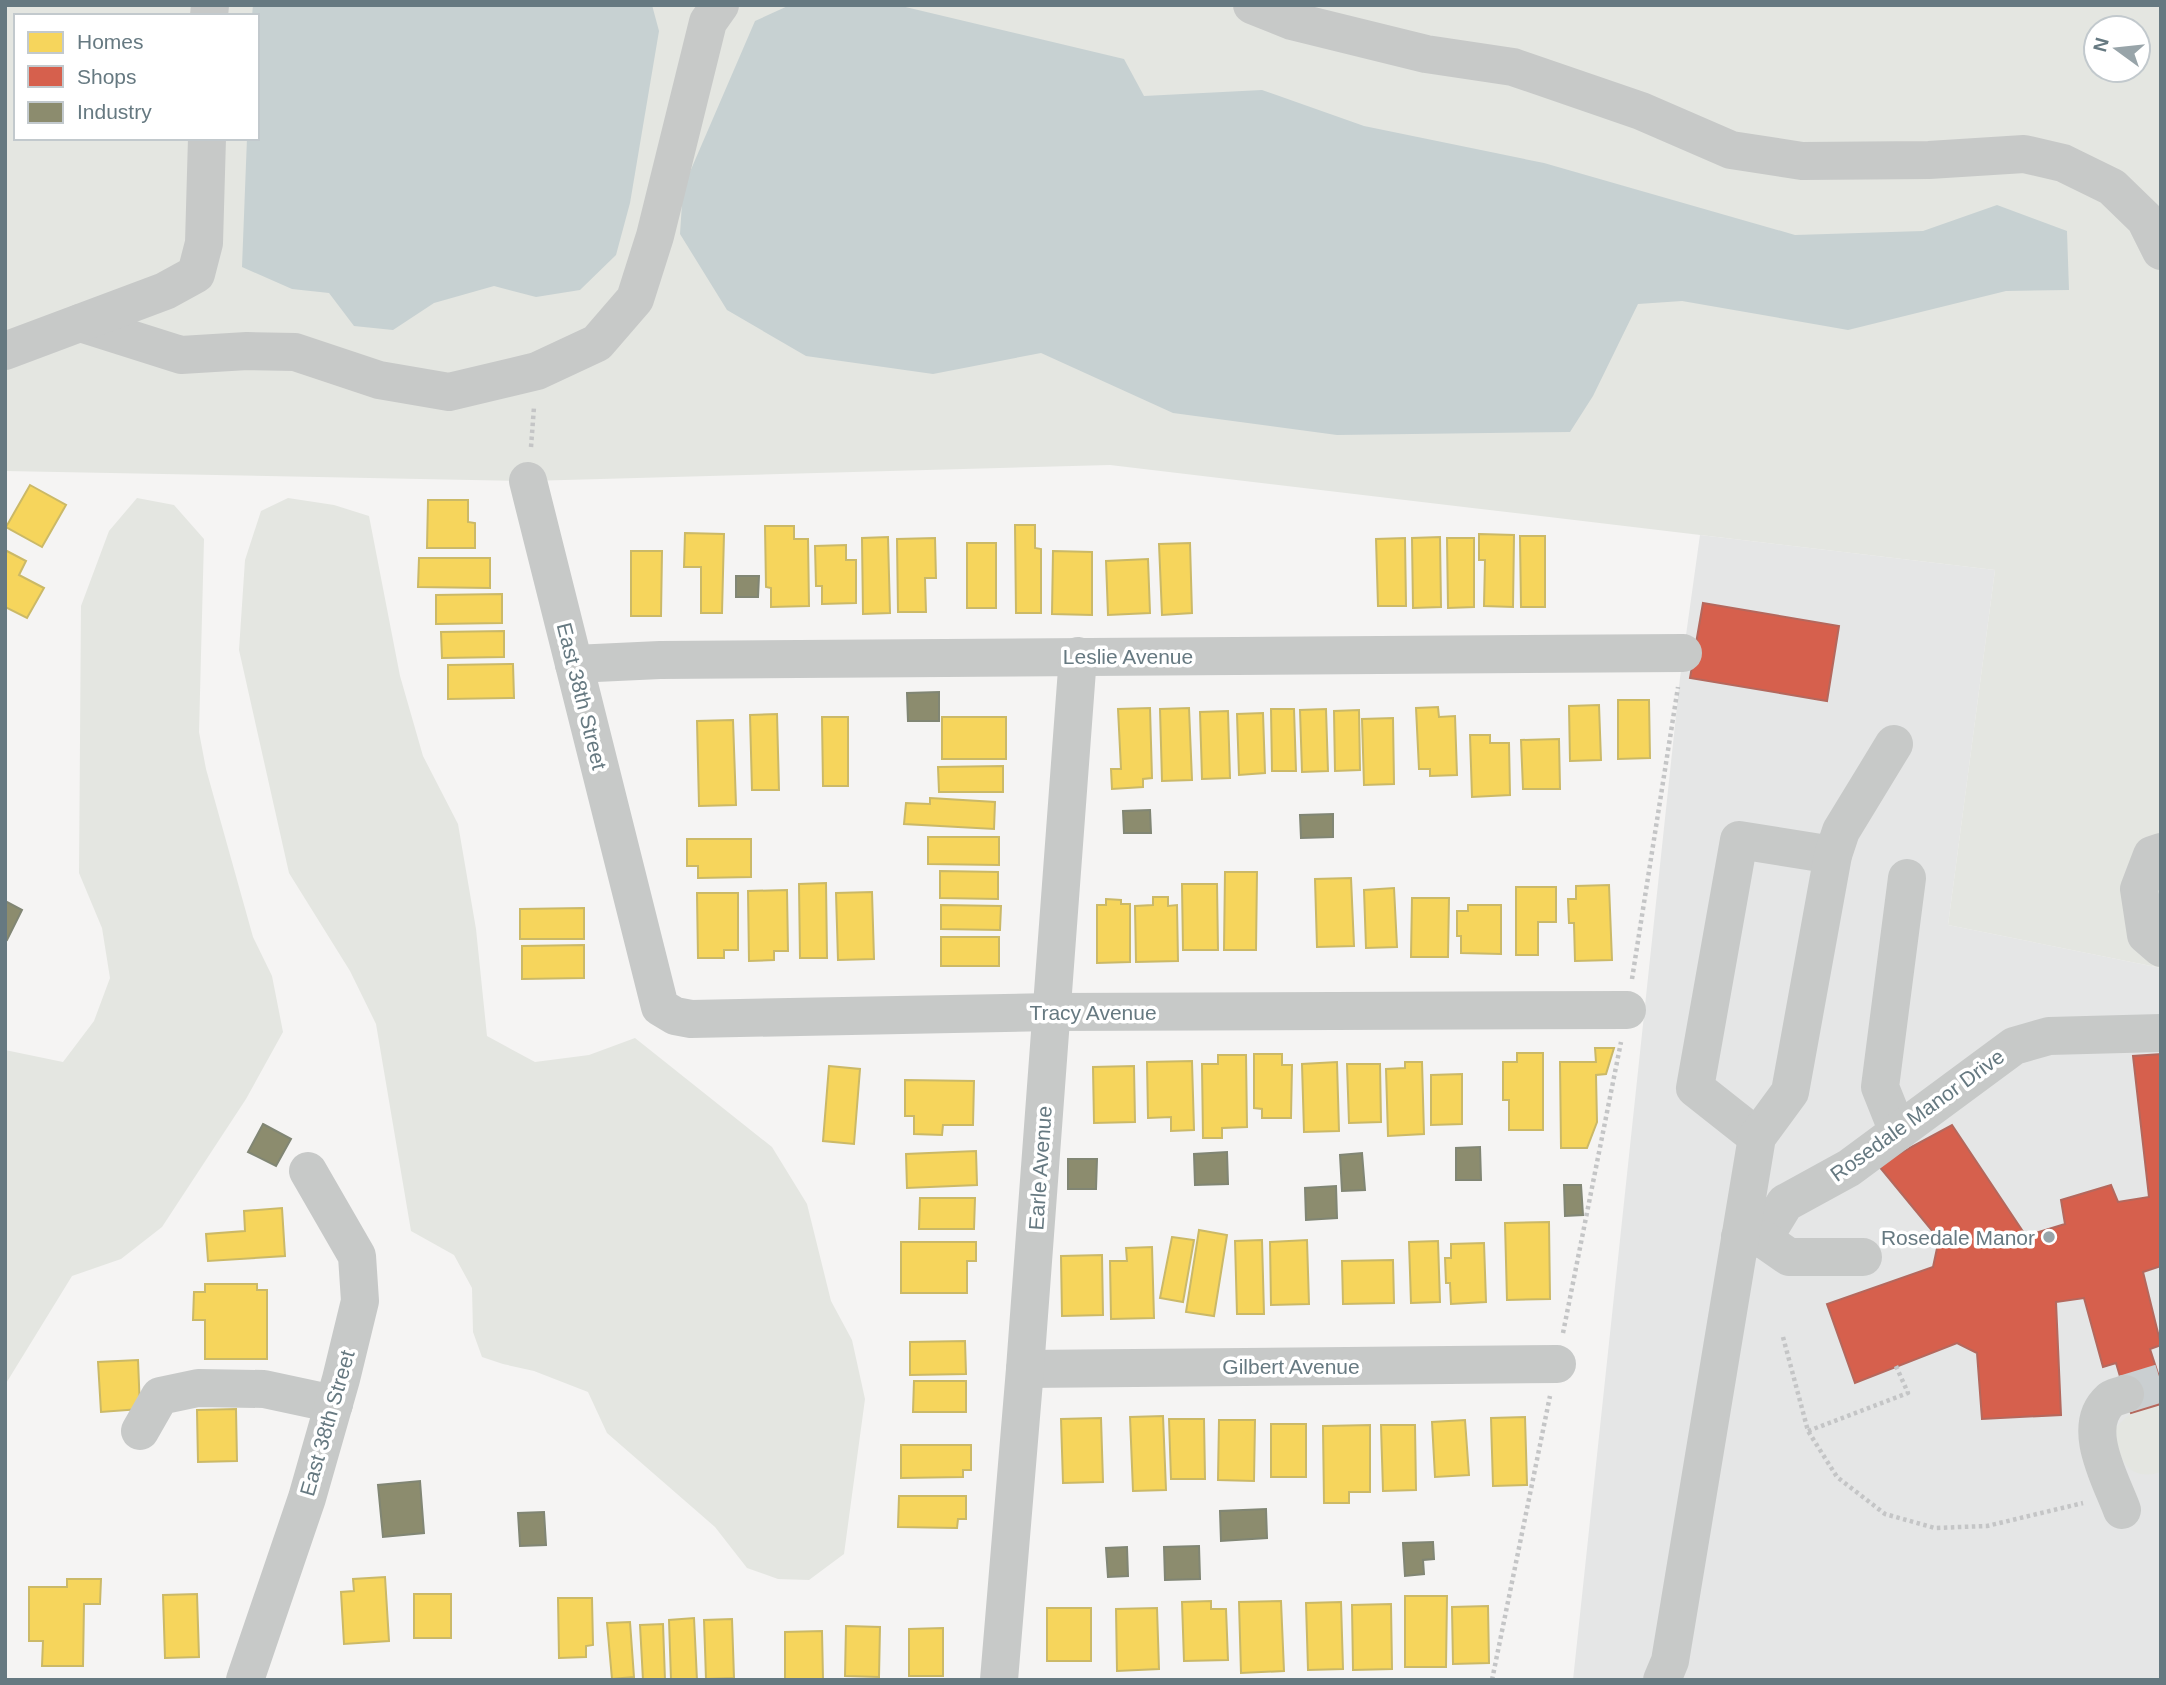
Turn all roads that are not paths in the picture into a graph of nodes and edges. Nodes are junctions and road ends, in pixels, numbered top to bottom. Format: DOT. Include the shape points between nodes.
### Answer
graph roads {
  1 [pos="720,5"];
  2 [pos="1252,5"];
  3 [pos="206,140"];
  4 [pos="2161,251"];
  5 [pos="80,323"];
  6 [pos="5,351"];
  7 [pos="528,481"];
  8 [pos="1078,656"];
  9 [pos="574,664"];
  10 [pos="1681,665"];
  11 [pos="1894,744"];
  12 [pos="2161,852"];
  13 [pos="1833,855"];
  14 [pos="1907,878"];
  15 [pos="636,912"];
  16 [pos="2161,948"];
  17 [pos="1627,1010"];
  18 [pos="1052,1012"];
  19 [pos="2161,1033"];
  20 [pos="1898,1132"];
  21 [pos="1757,1137"];
  22 [pos="308,1171"];
  23 [pos="1751,1238"];
  24 [pos="1863,1256"];
  25 [pos="1557,1364"];
  26 [pos="1025,1368"];
  27 [pos="2125,1394"];
  28 [pos="334,1404"];
  29 [pos="140,1431"];
  30 [pos="2122,1510"];
  31 [pos="245,1680"];
  32 [pos="999,1680"];
  33 [pos="1662,1680"];
  1 -- 5 [label="street" via="708,22 635,299 597,343 537,372 449,392 379,380 295,352 181,355"];
  2 -- 4 [label="street" via="1292,21 1426,54 1513,66 1641,111 1731,150 1802,161 2024,154 2063,163 2112,187 2145,219"];
  3 -- 5 [label="street" via="204,243 196,274"];
  5 -- 6 [label="street"];
  7 -- 9 [label="street, East 38th Street"];
  8 -- 9 [label="street, Leslie Avenue"];
  8 -- 10 [label="street, Leslie Avenue"];
  8 -- 18 [label="street, Earle Avenue"];
  9 -- 15 [label="street, East 38th Street"];
  11 -- 13 [label="street" via="1841,831"];
  12 -- 16 [label="street" via="2152,855 2138,889 2146,935"];
  13 -- 21 [label="street" via="1790,1092"];
  13 -- 21 [label="street" via="1739,839 1695,1088"];
  14 -- 20 [label="street" via="1880,1087"];
  15 -- 18 [label="street, Tracy Avenue" via="660,1007 675,1016"];
  17 -- 18 [label="street, Tracy Avenue"];
  18 -- 26 [label="street, Earle Avenue"];
  19 -- 20 [label="street, Rosedale Manor Drive" via="2049,1036 2014,1046"];
  20 -- 23 [label="street, Rosedale Manor Drive" via="1849,1168 1785,1203"];
  21 -- 23 [label="street"];
  22 -- 28 [label="street, East 38th Street" via="357,1256 360,1301"];
  23 -- 24 [label="street" via="1789,1257"];
  23 -- 33 [label="street" via="1730,1312 1670,1661"];
  25 -- 26 [label="street, Gilbert Avenue"];
  26 -- 32 [label="street, Earle Avenue"];
  27 -- 30 [label="street" via="2110,1399 2098,1419 2096,1441"];
  28 -- 29 [label="street" via="264,1389 198,1388 160,1396"];
  28 -- 31 [label="street, East 38th Street"];
}
